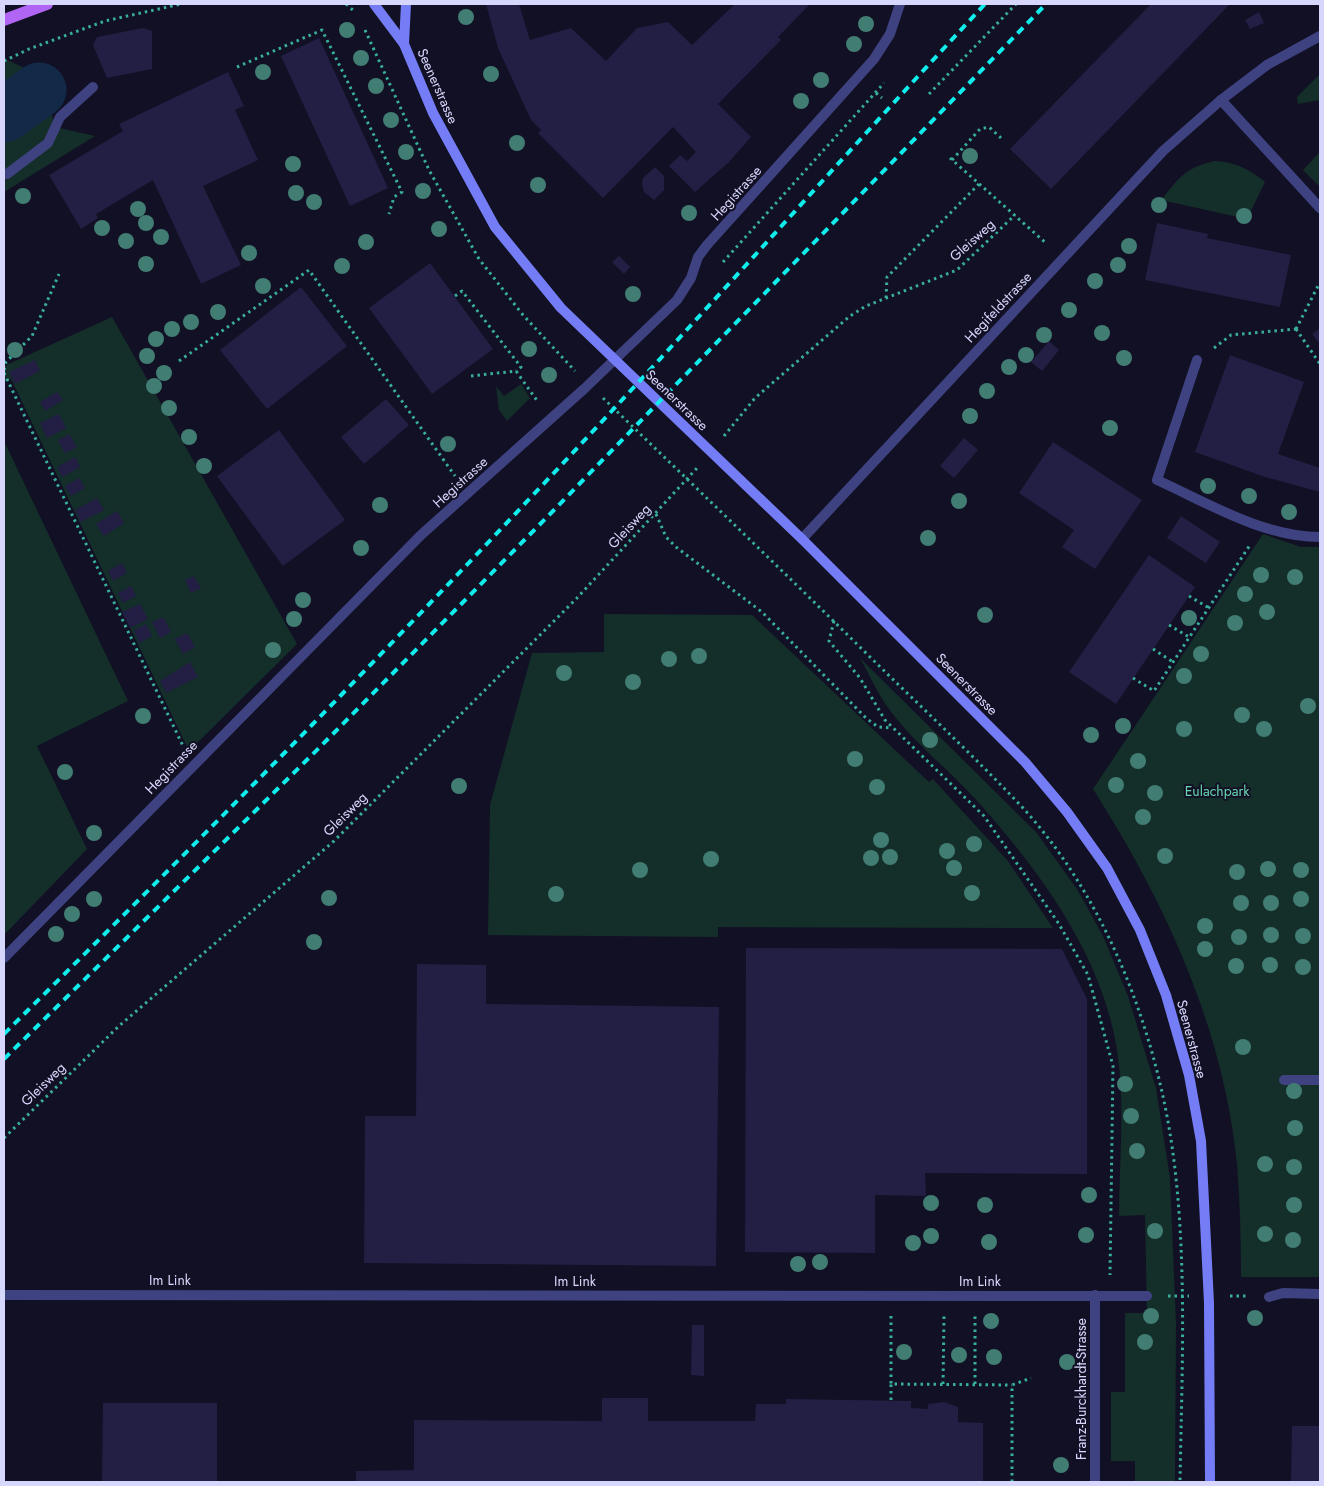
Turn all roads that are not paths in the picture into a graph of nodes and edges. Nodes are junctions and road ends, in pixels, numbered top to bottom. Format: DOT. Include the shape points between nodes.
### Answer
graph roads {
  1 [pos="47,4"];
  2 [pos="374,4"];
  3 [pos="406,4"];
  4 [pos="900,4"];
  5 [pos="4,20"];
  6 [pos="1320,36"];
  7 [pos="404,44"];
  8 [pos="93,87"];
  9 [pos="1221,100"];
  10 [pos="7,174"];
  11 [pos="1320,208"];
  12 [pos="1197,360"];
  13 [pos="1320,537"];
  14 [pos="802,539"];
  15 [pos="4,958"];
  16 [pos="1284,1080"];
  17 [pos="1320,1080"];
  18 [pos="1320,1294"];
  19 [pos="4,1295"];
  20 [pos="1095,1295"];
  21 [pos="1147,1296"];
  22 [pos="1269,1296"];
  23 [pos="1095,1482"];
  24 [pos="1210,1482"];
  1 -- 5 [label="main road"];
  2 -- 7 [label="main road, Seenerstrasse"];
  3 -- 7 [label="main road, Seenerstrasse"];
  4 -- 15 [label="street, Hegistrasse" via="890,34 874,59 707,245 698,258 692,278 677,300 584,389 421,535"];
  6 -- 9 [label="street, Hegifeldstrasse" via="1267,65"];
  7 -- 14 [label="main road, Seenerstrasse" via="434,113 495,227 560,308"];
  8 -- 10 [label="street" via="60,117 48,143"];
  9 -- 11 [label="street"];
  9 -- 14 [label="street, Hegifeldstrasse" via="1163,151"];
  12 -- 13 [label="street" via="1157,480 1262,527 1301,537"];
  14 -- 24 [label="main road, Seenerstrasse" via="1025,762 1067,812 1107,868 1140,930 1166,995 1184,1057 1201,1141 1209,1303"];
  16 -- 17 [label="street"];
  18 -- 22 [label="street"];
  19 -- 20 [label="street, Im Link"];
  20 -- 21 [label="street, Im Link"];
  20 -- 23 [label="street, Franz-Burckhardt-Strasse"];
}
